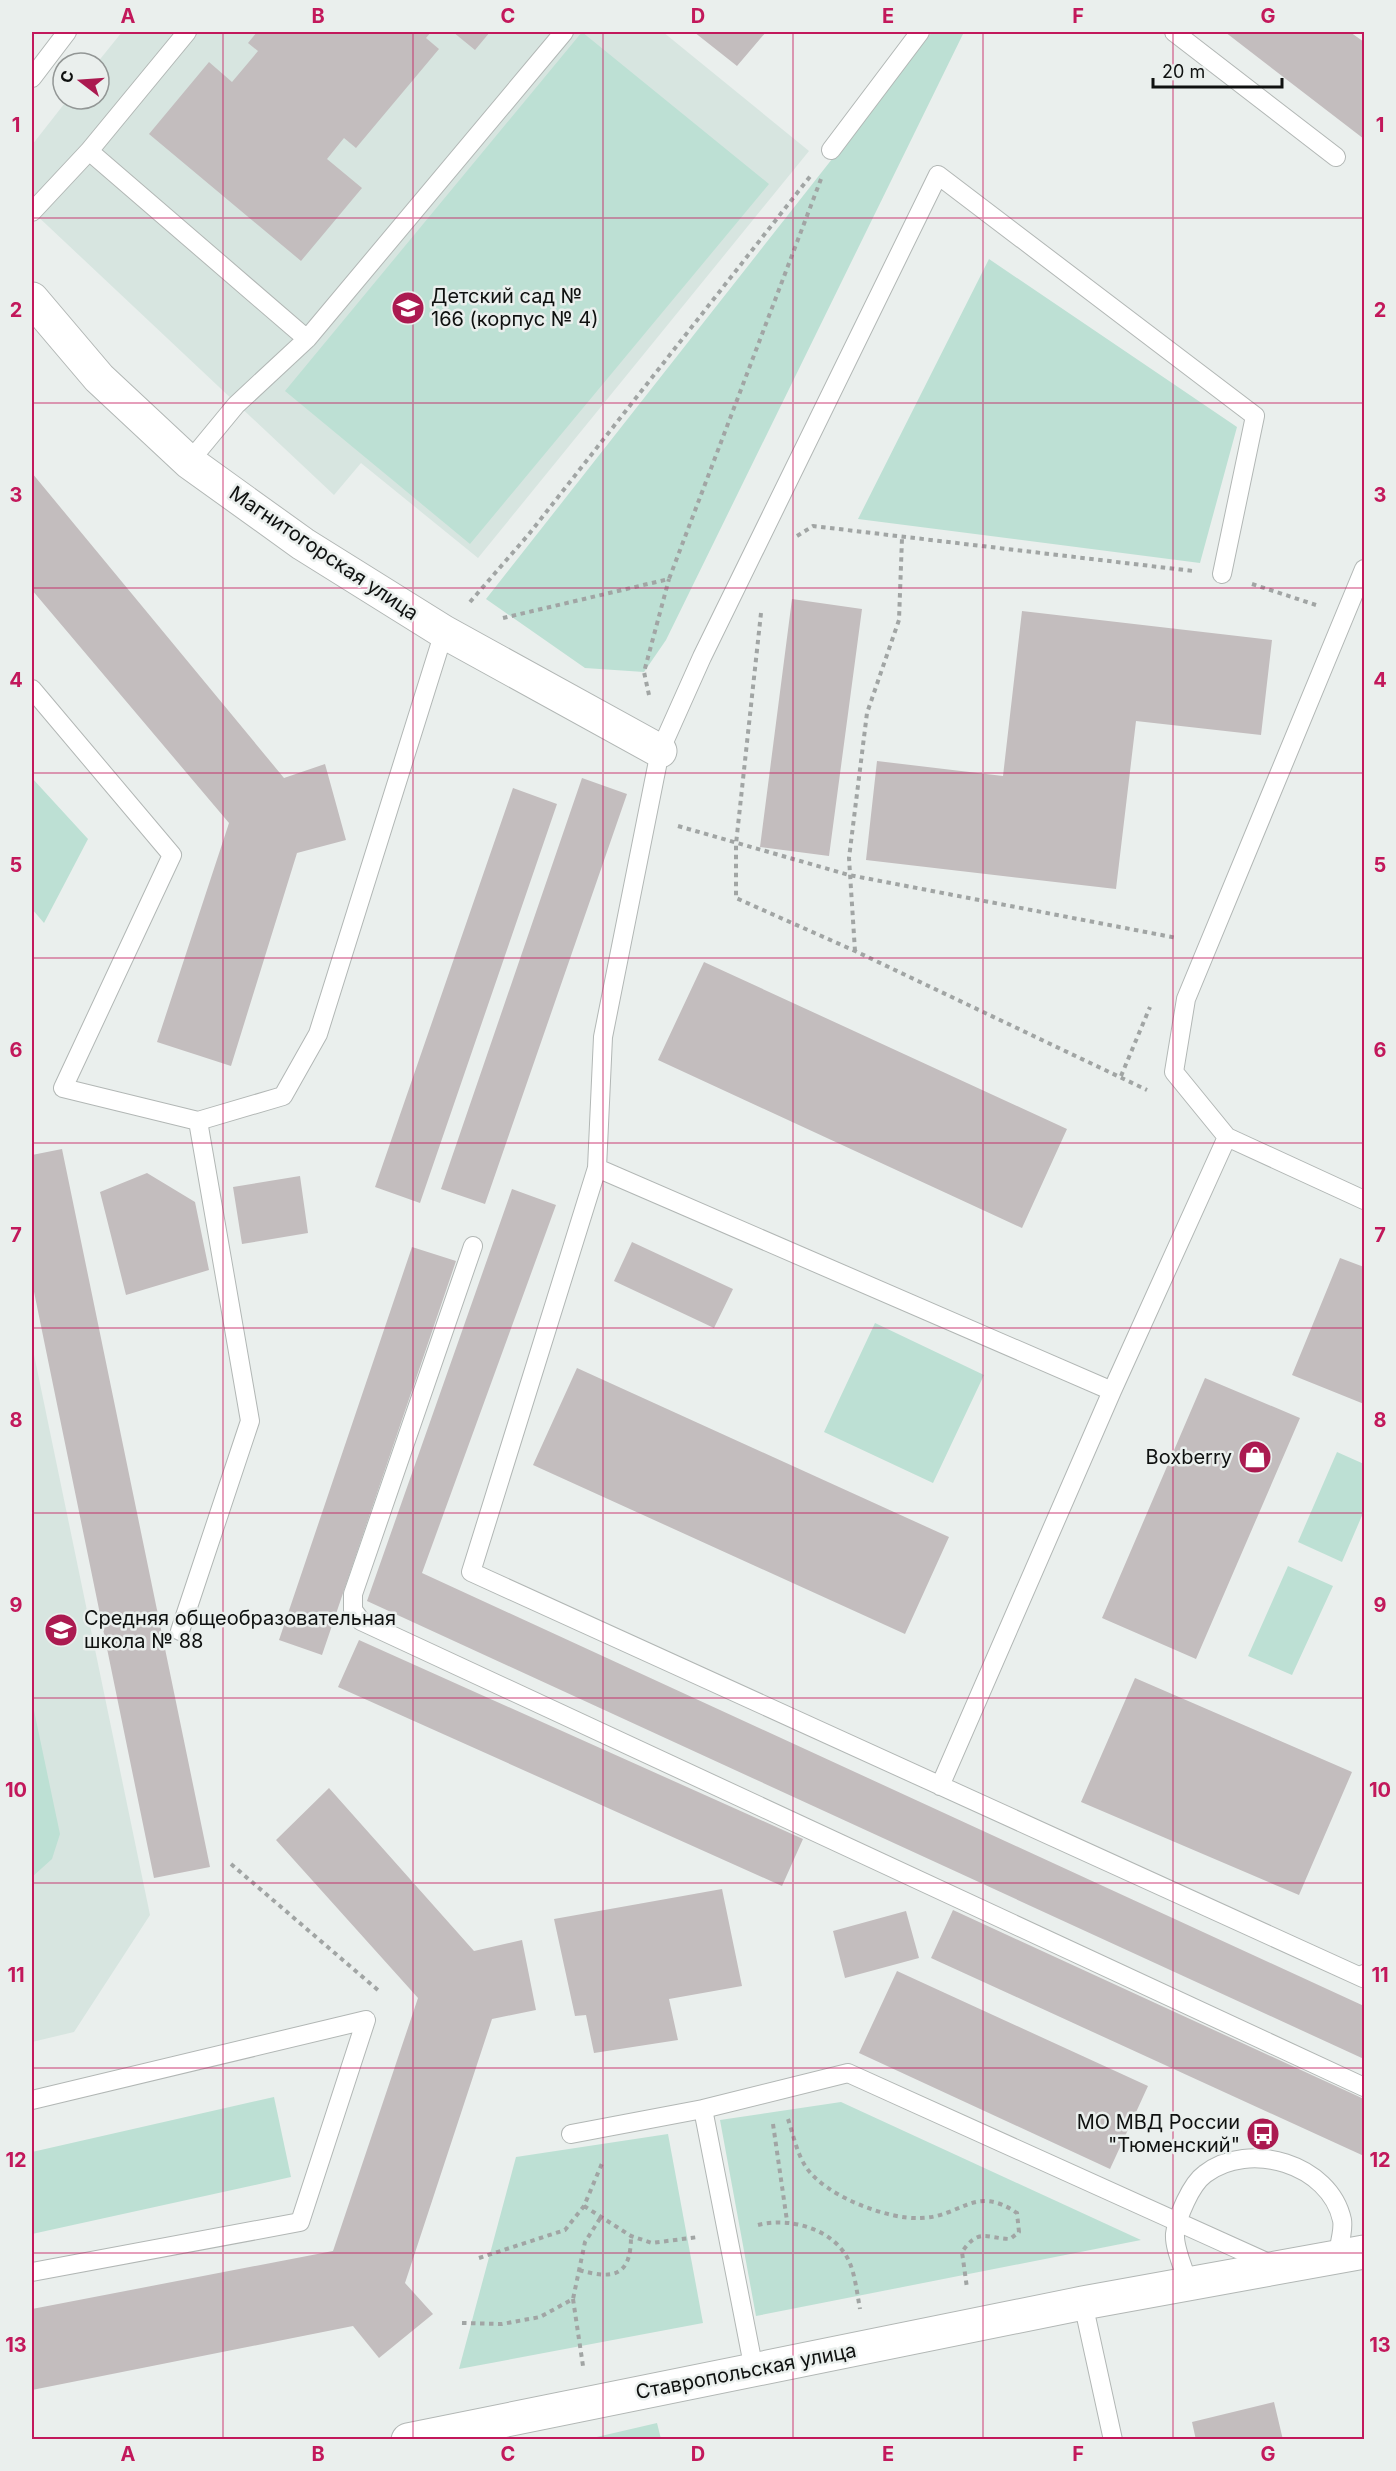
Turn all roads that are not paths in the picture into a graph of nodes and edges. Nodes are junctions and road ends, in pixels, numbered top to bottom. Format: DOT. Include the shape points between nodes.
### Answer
graph roads {
  1 [pos="68,32"];
  2 [pos="187,32"];
  3 [pos="564,32"];
  4 [pos="920,32"];
  5 [pos="1174,32"];
  6 [pos="32,78"];
  7 [pos="831,150"];
  8 [pos="88,152"];
  9 [pos="1336,156"];
  10 [pos="32,212"];
  11 [pos="32,299"];
  12 [pos="307,339"];
  13 [pos="189,462"];
  14 [pos="1365,569"];
  15 [pos="1222,574"];
  16 [pos="444,632"];
  17 [pos="32,689"];
  18 [pos="660,751"];
  19 [pos="198,1121"];
  20 [pos="1227,1137"];
  21 [pos="597,1168"];
  22 [pos="1365,1200"];
  23 [pos="473,1246"];
  24 [pos="1112,1391"];
  25 [pos="180,1631"];
  26 [pos="940,1786"];
  27 [pos="1365,1974"];
  28 [pos="1365,2087"];
  29 [pos="32,2100"];
  30 [pos="703,2109"];
  31 [pos="571,2134"];
  32 [pos="1178,2222"];
  33 [pos="1351,2254"];
  34 [pos="1275,2266"];
  35 [pos="32,2272"];
  36 [pos="1188,2283"];
  37 [pos="1083,2303"];
  38 [pos="753,2370"];
  39 [pos="408,2439"];
  40 [pos="1113,2439"];
  1 -- 6 [label="lane"];
  2 -- 8 [label="lane"];
  3 -- 12 [label="lane"];
  4 -- 7 [label="lane"];
  5 -- 9 [label="lane"];
  8 -- 10 [label="lane"];
  8 -- 12 [label="lane"];
  11 -- 13 [label="street, Магнитогорская улица" via="99,378"];
  12 -- 13 [label="lane" via="236,405"];
  13 -- 16 [label="street, Магнитогорская улица" via="303,544"];
  14 -- 20 [label="lane" via="1186,999 1174,1072"];
  15 -- 18 [label="lane" via="1255,416 938,175 702,657"];
  16 -- 18 [label="street, Магнитогорская улица"];
  16 -- 19 [label="lane" via="318,1034 283,1096"];
  17 -- 19 [label="lane" via="172,855 63,1088"];
  18 -- 21 [label="lane" via="603,1037"];
  19 -- 25 [label="lane" via="250,1421"];
  20 -- 22 [label="lane"];
  20 -- 24 [label="lane"];
  21 -- 24 [label="lane"];
  21 -- 26 [label="lane" via="471,1572"];
  23 -- 28 [label="lane" via="352,1594 353,1610 361,1621"];
  24 -- 26 [label="lane"];
  26 -- 27 [label="lane" via="1363,1978"];
  29 -- 35 [label="lane" via="366,2020 300,2222"];
  30 -- 31 [label="lane"];
  30 -- 32 [label="lane" via="848,2073"];
  30 -- 38 [label="lane"];
  32 -- 33 [label="lane" via="1181,2209 1204,2174 1235,2159 1263,2159 1304,2169 1329,2192"];
  32 -- 34 [label="lane"];
  32 -- 36 [label="lane" via="1175,2236"];
  33 -- 34 [label="street, Ставропольская улица"];
  34 -- 36 [label="street, Ставропольская улица"];
  36 -- 37 [label="street, Ставропольская улица"];
  37 -- 38 [label="street, Ставропольская улица"];
  37 -- 40 [label="lane"];
  38 -- 39 [label="street, Ставропольская улица"];
}
